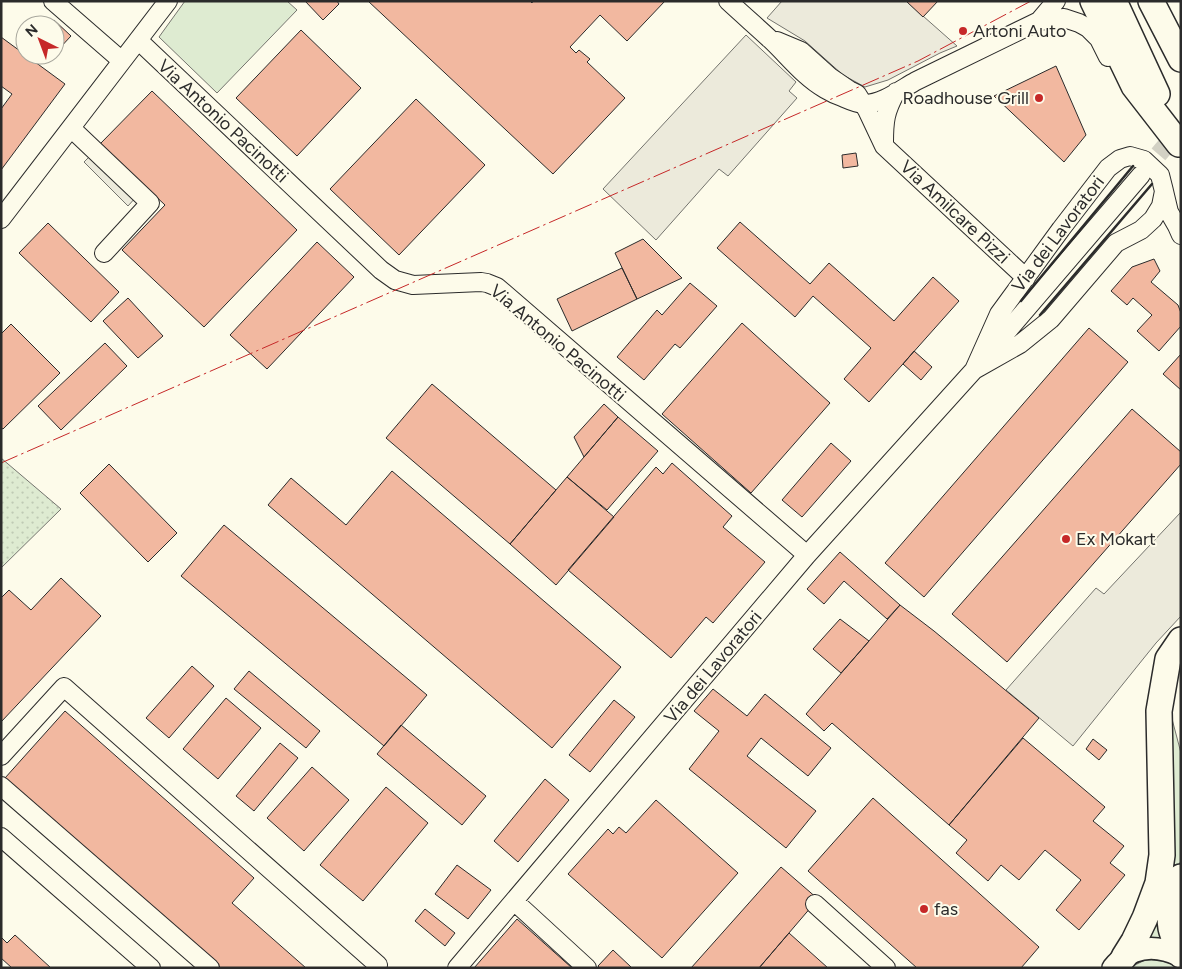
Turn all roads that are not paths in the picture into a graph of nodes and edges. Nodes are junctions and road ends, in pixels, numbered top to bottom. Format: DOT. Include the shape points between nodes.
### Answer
graph roads {
  1 [pos="53,1"];
  2 [pos="168,1"];
  3 [pos="728,1"];
  4 [pos="1056,1"];
  5 [pos="1093,1"];
  6 [pos="1114,1"];
  7 [pos="1156,8"];
  8 [pos="1038,21"];
  9 [pos="138,40"];
  10 [pos="1181,59"];
  11 [pos="122,61"];
  12 [pos="1134,86"];
  13 [pos="896,92"];
  14 [pos="860,99"];
  15 [pos="71,128"];
  16 [pos="1180,145"];
  17 [pos="884,146"];
  18 [pos="1141,175"];
  19 [pos="1164,191"];
  20 [pos="1,219"];
  21 [pos="1141,230"];
  22 [pos="1181,235"];
  23 [pos="1181,239"];
  24 [pos="104,253"];
  25 [pos="1026,278"];
  26 [pos="974,370"];
  27 [pos="807,555"];
  28 [pos="1181,640"];
  29 [pos="1,756"];
  30 [pos="1,786"];
  31 [pos="1,837"];
  32 [pos="1181,876"];
  33 [pos="514,901"];
  34 [pos="816,904"];
  35 [pos="1181,956"];
  36 [pos="132,962"];
  37 [pos="1118,962"];
  38 [pos="151,968"];
  39 [pos="210,968"];
  40 [pos="376,968"];
  41 [pos="457,968"];
  42 [pos="587,968"];
  43 [pos="886,968"];
  1 -- 11 [label="street"];
  2 -- 9 [label="street"];
  3 -- 14 [label="street" via="812,80 846,99"];
  4 -- 8 [label="street"];
  5 -- 12 [label="highway"];
  6 -- 16 [label="highway"];
  7 -- 10 [label="highway"];
  8 -- 12 [label="street" via="1064,18 1080,22 1099,39 1118,75"];
  8 -- 13 [label="street"];
  9 -- 11 [label="street"];
  9 -- 27 [label="street, Via Antonio Pacinotti" via="388,275 413,286 481,282 497,287"];
  11 -- 15 [label="street"];
  12 -- 16 [label="highway"];
  13 -- 14 [label="street" via="874,102"];
  13 -- 17 [label="street, Via Amilcare Pizzi" via="886,114"];
  14 -- 17 [label="street, Via Amilcare Pizzi"];
  15 -- 20 [label="street"];
  15 -- 24 [label="street" via="150,203"];
  17 -- 25 [label="street, Via Amilcare Pizzi"];
  18 -- 26 [label="street, Via dei Lavoratori"];
  19 -- 21 [label="street, Via dei Lavoratori" via="1161,206"];
  19 -- 22 [label="street, Via dei Lavoratori" via="1169,212"];
  19 -- 25 [label="street, Via dei Lavoratori" via="1160,175 1144,160 1130,156 1120,159 1092,188"];
  21 -- 23 [label="street, Via dei Lavoratori" via="1166,226"];
  21 -- 26 [label="street, Via dei Lavoratori" via="1116,243 1052,319 1020,344"];
  25 -- 26 [label="street, Via dei Lavoratori" via="999,314"];
  26 -- 27 [label="street, Via dei Lavoratori"];
  27 -- 33 [label="street, Via dei Lavoratori"];
  28 -- 37 [label="highway" via="1168,659 1159,711 1162,855 1158,883 1134,941"];
  29 -- 40 [label="street" via="64,687 378,965"];
  30 -- 39 [label="street"];
  31 -- 36 [label="street"];
  32 -- 35 [label="highway" via="1170,914 1171,929"];
  33 -- 41 [label="street, Via dei Lavoratori"];
  33 -- 42 [label="street"];
  34 -- 43 [label="street"];
  35 -- 37 [label="main road" via="1152,948 1133,952"];
  36 -- 38 [label="street"];
}
